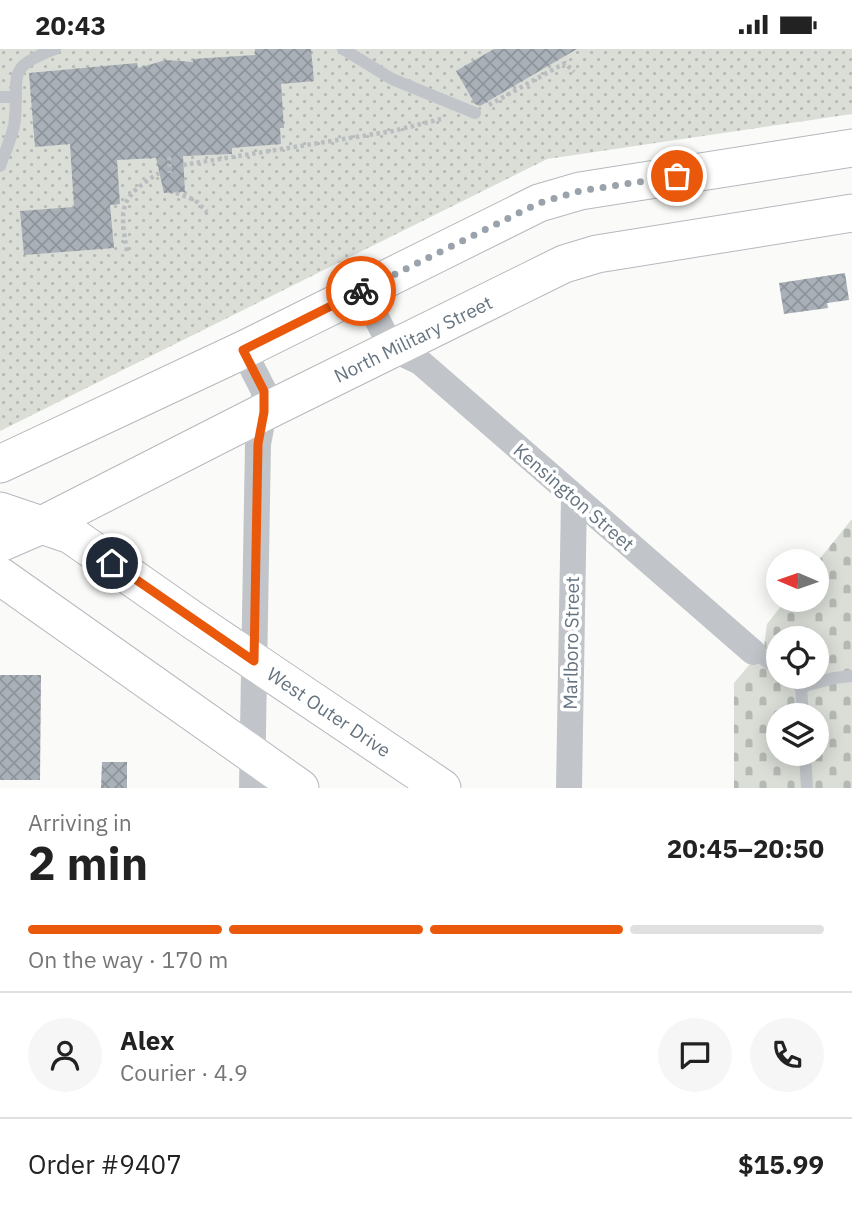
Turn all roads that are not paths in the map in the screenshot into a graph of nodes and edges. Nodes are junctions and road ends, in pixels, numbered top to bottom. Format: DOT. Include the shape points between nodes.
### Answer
graph roads {
  1 [pos="55,49"];
  2 [pos="343,49"];
  3 [pos="0,97"];
  4 [pos="15,97"];
  5 [pos="475,113"];
  6 [pos="852,148"];
  7 [pos="0,166"];
  8 [pos="852,213"];
  9 [pos="363,291"];
  10 [pos="392,349"];
  11 [pos="243,350"];
  12 [pos="264,412"];
  13 [pos="0,464"];
  14 [pos="574,497"];
  15 [pos="0,511"];
  16 [pos="44,524"];
  17 [pos="0,543"];
  18 [pos="0,576"];
  19 [pos="753,652"];
  20 [pos="254,661"];
  21 [pos="766,662"];
  22 [pos="852,676"];
  23 [pos="829,679"];
  24 [pos="806,766"];
  25 [pos="253,772"];
  26 [pos="300,788"];
  27 [pos="442,788"];
  28 [pos="569,788"];
  29 [pos="807,788"];
  1 -- 4 [label="lane" via="21,66"];
  2 -- 5 [label="lane" via="392,79"];
  3 -- 4 [label="lane"];
  4 -- 7 [label="lane" via="15,121"];
  6 -- 9 [label="street" via="580,191 539,203"];
  8 -- 10 [label="street, North Military Street" via="597,254 564,264"];
  9 -- 10 [label="street"];
  9 -- 11 [label="street"];
  10 -- 12 [label="street, North Military Street"];
  10 -- 14 [label="street, Kensington Street" via="420,362"];
  11 -- 12 [label="street" via="264,391"];
  11 -- 13 [label="street"];
  12 -- 16 [label="street, North Military Street"];
  12 -- 20 [label="street" via="258,444"];
  14 -- 19 [label="street, Kensington Street"];
  14 -- 28 [label="street, Marlboro Street"];
  15 -- 16 [label="street, West Outer Drive"];
  16 -- 17 [label="street, North Military Street"];
  16 -- 20 [label="street, West Outer Drive" via="71,534"];
  18 -- 25 [label="street"];
  19 -- 21 [label="lane"];
  20 -- 25 [label="street"];
  20 -- 27 [label="street, West Outer Drive"];
  22 -- 23 [label="lane"];
  24 -- 29 [label="lane"];
  25 -- 26 [label="street"];
}
